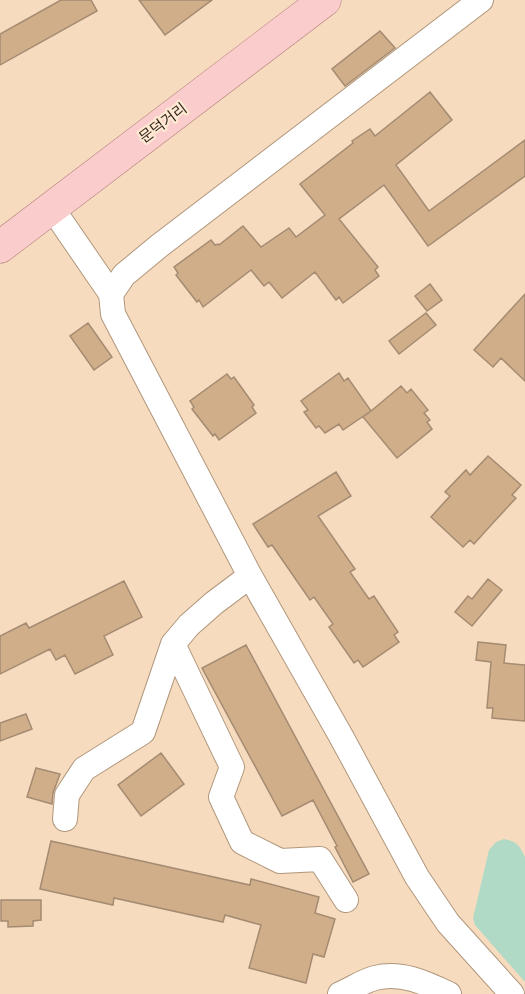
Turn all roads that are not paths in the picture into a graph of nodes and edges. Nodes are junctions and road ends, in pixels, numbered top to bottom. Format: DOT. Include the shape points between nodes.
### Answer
graph roads {
  1 [pos="325,0"];
  2 [pos="481,0"];
  3 [pos="52,208"];
  4 [pos="0,247"];
  5 [pos="111,294"];
  6 [pos="250,576"];
  7 [pos="172,644"];
  8 [pos="65,819"];
  9 [pos="346,900"];
  10 [pos="340,994"];
  11 [pos="449,994"];
  12 [pos="512,994"];
  1 -- 3 [label="main road, 문덕거리"];
  2 -- 5 [label="street" via="159,246 124,275"];
  3 -- 4 [label="main road, 문덕거리"];
  3 -- 5 [label="street"];
  5 -- 6 [label="street" via="113,314"];
  6 -- 7 [label="street" via="214,603"];
  6 -- 12 [label="street" via="417,877 448,923"];
  7 -- 8 [label="street" via="143,732 84,769 67,795"];
  7 -- 9 [label="street" via="232,767 221,797 242,842 280,861 320,859"];
  10 -- 11 [label="street" via="373,978 392,974 424,982"];
}
